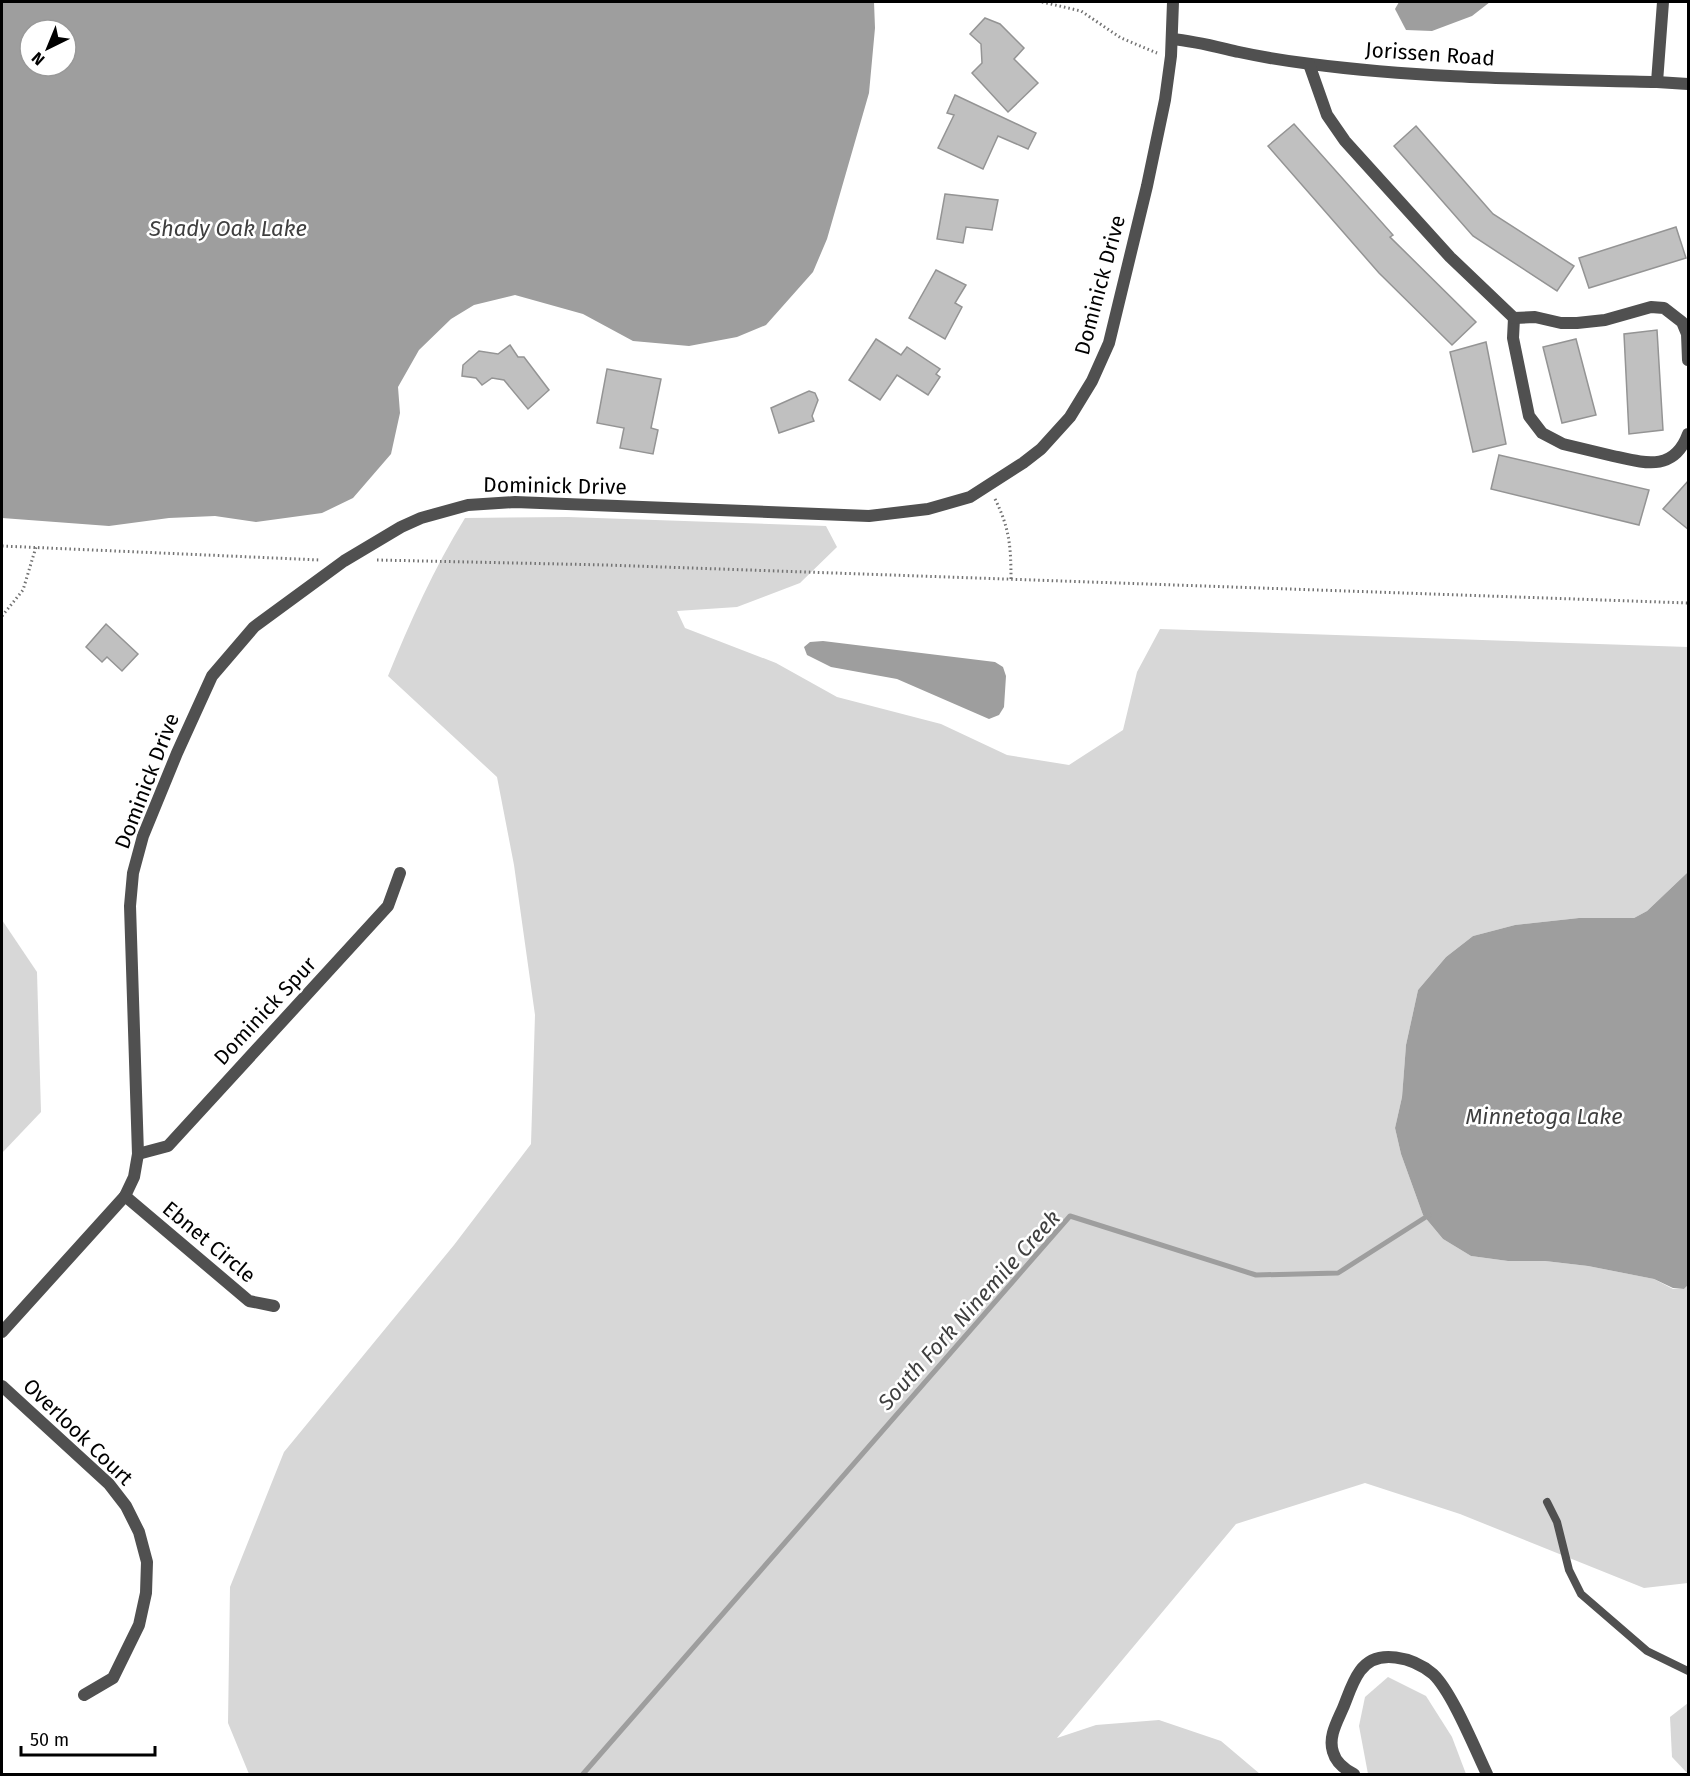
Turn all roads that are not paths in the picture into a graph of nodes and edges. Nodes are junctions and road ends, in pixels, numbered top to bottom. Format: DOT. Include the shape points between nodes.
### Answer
graph roads {
  1 [pos="1173,2"];
  2 [pos="1663,2"];
  3 [pos="1172,39"];
  4 [pos="1309,64"];
  5 [pos="1658,82"];
  6 [pos="1689,84"];
  7 [pos="1514,318"];
  8 [pos="1689,360"];
  9 [pos="1689,434"];
  10 [pos="400,873"];
  11 [pos="138,1154"];
  12 [pos="124,1196"];
  13 [pos="274,1306"];
  14 [pos="2,1332"];
  15 [pos="2,1386"];
  16 [pos="1547,1502"];
  17 [pos="1689,1671"];
  18 [pos="84,1695"];
  19 [pos="1354,1774"];
  20 [pos="1487,1774"];
  1 -- 3 [label="street, Dominick Drive"];
  2 -- 5 [label="street"];
  3 -- 4 [label="street, Jorissen Road"];
  3 -- 11 [label="street, Dominick Drive" via="1159,127 1109,343 1070,417 1041,449 987,487 970,497 928,509 869,516 515,502 468,505 401,527 344,561 255,627 212,675 143,836 133,873 130,906"];
  4 -- 5 [label="street, Jorissen Road" via="1448,77"];
  4 -- 7 [label="street" via="1328,115 1345,141 1450,257"];
  5 -- 6 [label="street, Jorissen Road"];
  7 -- 8 [label="street" via="1577,323 1652,307 1664,308 1687,334"];
  7 -- 9 [label="street" via="1513,338 1530,416 1552,440 1648,464 1669,459"];
  10 -- 11 [label="street, Dominick Spur" via="388,906 168,1146"];
  11 -- 12 [label="street, Dominick Drive" via="134,1177"];
  12 -- 13 [label="street, Ebnet Circle" via="249,1301"];
  12 -- 14 [label="street, Dominick Drive"];
  15 -- 18 [label="street, Overlook Court" via="109,1484 140,1532 147,1562 139,1625 113,1678"];
  16 -- 17 [label="lane" via="1581,1594 1647,1651"];
  19 -- 20 [label="street" via="1337,1762 1331,1736 1361,1669 1386,1656 1418,1664 1434,1675 1447,1692"];
}
